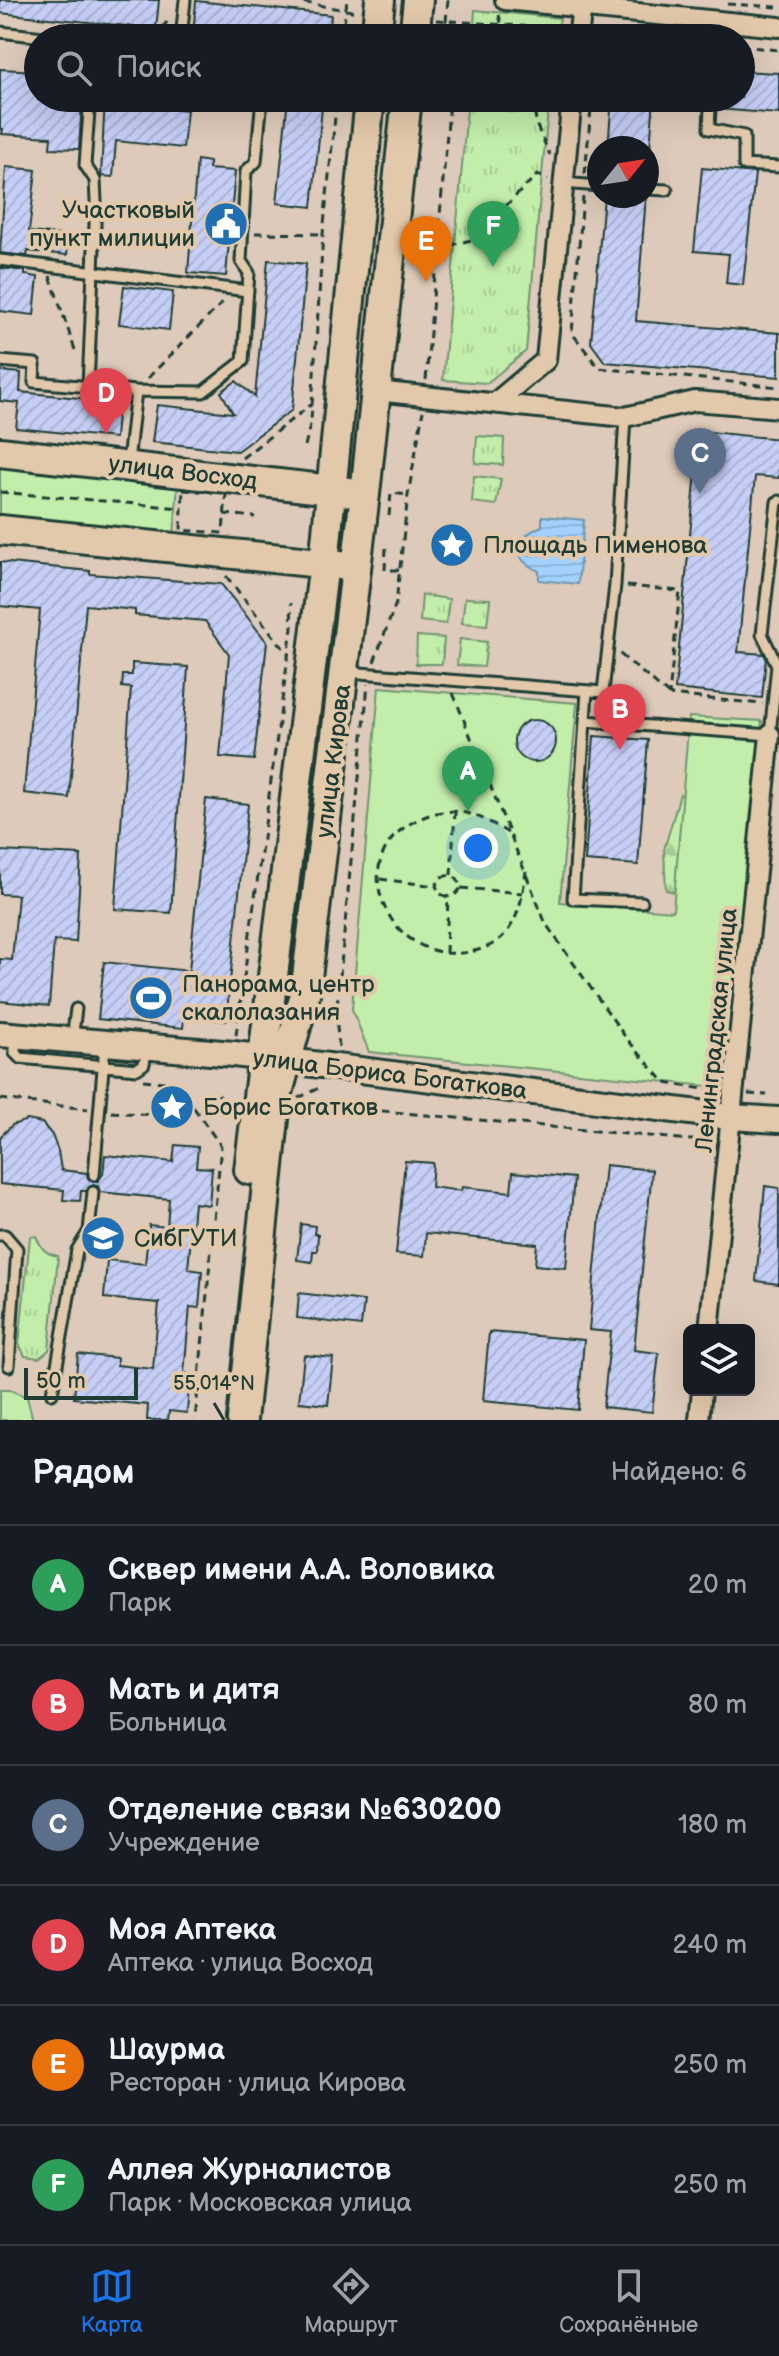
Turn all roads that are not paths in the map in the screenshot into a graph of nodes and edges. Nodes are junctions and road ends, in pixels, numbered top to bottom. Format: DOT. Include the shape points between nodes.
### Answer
graph roads {
  1 [pos="380,0"];
  2 [pos="418,0"];
  3 [pos="185,2"];
  4 [pos="504,3"];
  5 [pos="576,3"];
  6 [pos="183,24"];
  7 [pos="377,24"];
  8 [pos="415,24"];
  9 [pos="572,24"];
  10 [pos="688,24"];
  11 [pos="779,27"];
  12 [pos="755,28"];
  13 [pos="0,32"];
  14 [pos="24,35"];
  15 [pos="88,112"];
  16 [pos="261,112"];
  17 [pos="369,112"];
  18 [pos="406,112"];
  19 [pos="571,112"];
  20 [pos="710,112"];
  21 [pos="779,167"];
  22 [pos="563,183"];
  23 [pos="587,185"];
  24 [pos="659,190"];
  25 [pos="667,190"];
  26 [pos="79,256"];
  27 [pos="0,260"];
  28 [pos="78,269"];
  29 [pos="92,271"];
  30 [pos="248,291"];
  31 [pos="0,361"];
  32 [pos="88,387"];
  33 [pos="136,391"];
  34 [pos="376,391"];
  35 [pos="496,402"];
  36 [pos="779,408"];
  37 [pos="625,417"];
  38 [pos="0,452"];
  39 [pos="128,466"];
  40 [pos="330,490"];
  41 [pos="365,494"];
  42 [pos="779,501"];
  43 [pos="0,530"];
  44 [pos="776,541"];
  45 [pos="324,563"];
  46 [pos="356,567"];
  47 [pos="778,664"];
  48 [pos="357,673"];
  49 [pos="587,691"];
  50 [pos="585,721"];
  51 [pos="770,735"];
  52 [pos="642,902"];
  53 [pos="76,1009"];
  54 [pos="8,1034"];
  55 [pos="72,1040"];
  56 [pos="105,1054"];
  57 [pos="274,1060"];
  58 [pos="730,1117"];
  59 [pos="779,1120"];
  60 [pos="94,1175"];
  61 [pos="93,1192"];
  62 [pos="0,1235"];
  63 [pos="710,1324"];
  64 [pos="9,1366"];
  65 [pos="52,1394"];
  66 [pos="701,1396"];
  67 [pos="225,1420"];
  68 [pos="242,1420"];
  69 [pos="699,1420"];
  1 -- 7 [label="main road"];
  2 -- 8 [label="main road"];
  3 -- 6 [label="lane"];
  4 -- 5 [label="street"];
  5 -- 9 [label="street"];
  5 -- 10 [label="street"];
  11 -- 12 [label="street"];
  13 -- 14 [label="lane"];
  15 -- 29 [label="lane" via="85,165 95,180 96,201"];
  16 -- 30 [label="lane" via="256,162 246,171 241,261 249,273"];
  17 -- 40 [label="main road, улица Кирова"];
  18 -- 34 [label="main road, улица Кирова"];
  19 -- 22 [label="street"];
  20 -- 21 [label="lane" via="709,129 744,136 744,165"];
  22 -- 23 [label="lane"];
  22 -- 35 [label="street" via="546,360"];
  24 -- 25 [label="lane"];
  26 -- 28 [label="lane"];
  27 -- 28 [label="lane"];
  28 -- 29 [label="lane"];
  29 -- 30 [label="lane"];
  29 -- 32 [label="lane"];
  30 -- 33 [label="lane" via="243,361 203,392"];
  31 -- 32 [label="lane" via="35,364 34,382"];
  32 -- 33 [label="lane"];
  33 -- 39 [label="lane"];
  34 -- 35 [label="street"];
  34 -- 41 [label="main road, улица Кирова"];
  35 -- 37 [label="street"];
  36 -- 37 [label="street" via="695,401"];
  37 -- 49 [label="lane" via="603,692"];
  38 -- 39 [label="main road, улица Восход"];
  39 -- 40 [label="main road, улица Восход"];
  40 -- 41 [label="main road, улица Восход"];
  40 -- 45 [label="main road, улица Кирова"];
  41 -- 46 [label="main road, улица Кирова"];
  42 -- 44 [label="lane"];
  43 -- 45 [label="main road"];
  44 -- 47 [label="lane" via="762,634"];
  45 -- 46 [label="main road"];
  45 -- 57 [label="main road, улица Кирова"];
  46 -- 48 [label="main road, улица Кирова"];
  47 -- 51 [label="lane"];
  48 -- 49 [label="lane"];
  48 -- 57 [label="main road, улица Кирова" via="305,994"];
  49 -- 50 [label="lane"];
  50 -- 51 [label="lane"];
  50 -- 52 [label="lane" via="573,899"];
  51 -- 58 [label="street, Ленинградская улица"];
  53 -- 55 [label="lane"];
  54 -- 55 [label="main road, улица Бориса Богаткова"];
  54 -- 56 [label="lane" via="20,1058"];
  55 -- 56 [label="main road, улица Бориса Богаткова"];
  56 -- 57 [label="main road, улица Бориса Богаткова" via="148,1045"];
  56 -- 60 [label="lane"];
  57 -- 58 [label="main road, улица Бориса Богаткова"];
  57 -- 67 [label="main road, улица Кирова"];
  57 -- 68 [label="main road, улица Кирова" via="276,1100"];
  58 -- 59 [label="main road, улица Бориса Богаткова"];
  58 -- 63 [label="street, Ленинградская улица"];
  61 -- 65 [label="lane" via="89,1231 77,1250"];
  62 -- 64 [label="lane" via="17,1249"];
  66 -- 69 [label="street"];
}
